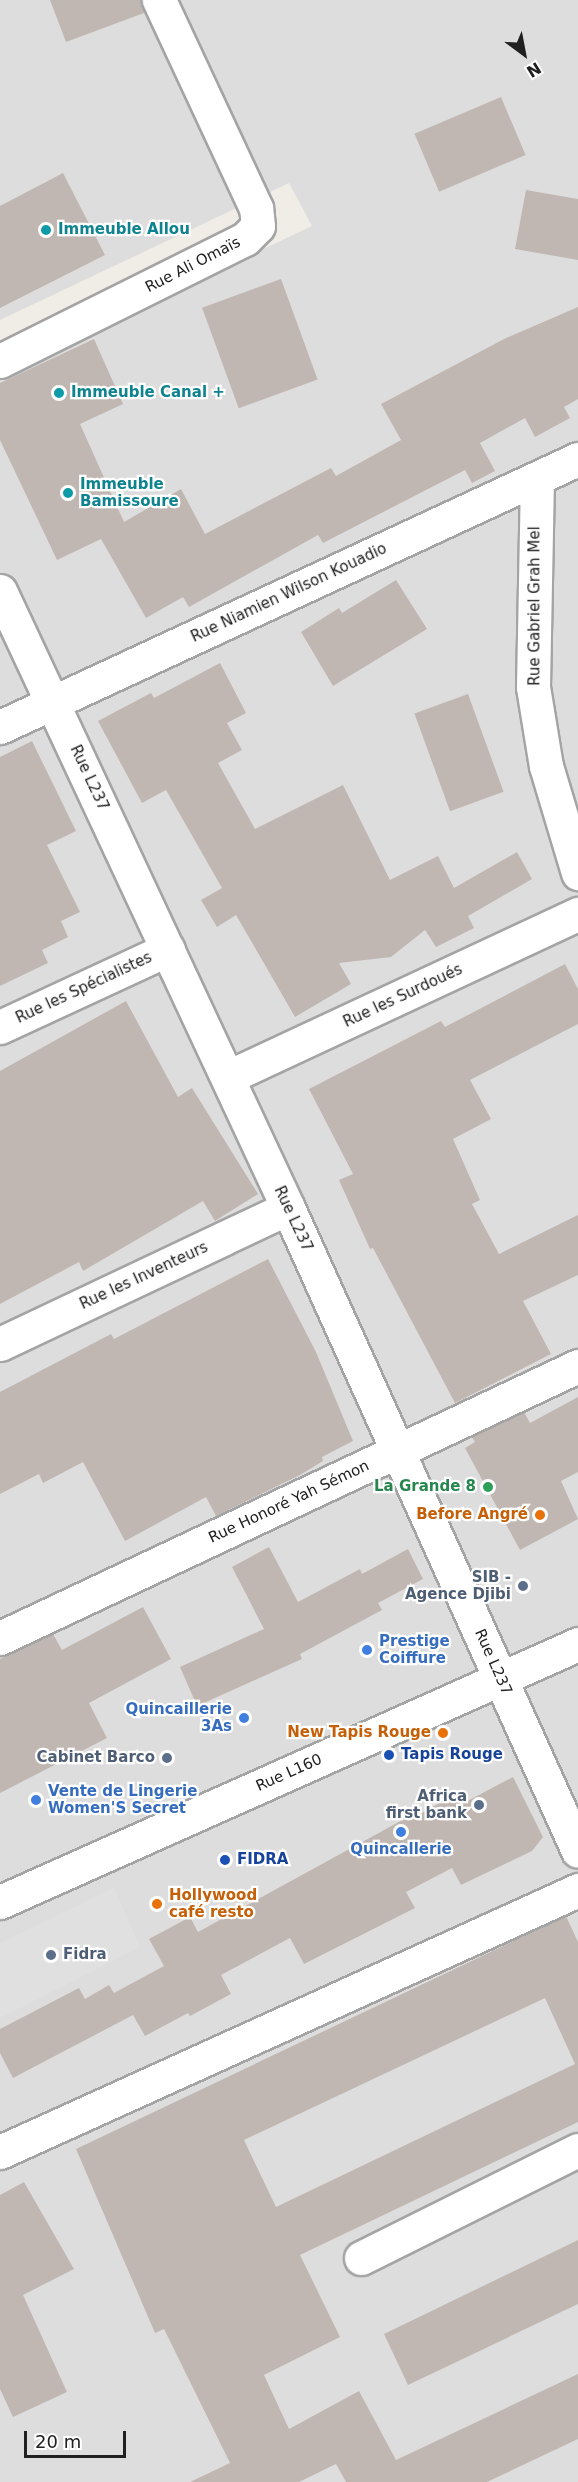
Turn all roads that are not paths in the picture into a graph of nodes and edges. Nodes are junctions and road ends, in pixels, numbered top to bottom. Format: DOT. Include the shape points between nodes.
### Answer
graph roads {
  1 [pos="159,0"];
  2 [pos="0,361"];
  3 [pos="578,459"];
  4 [pos="537,478"];
  5 [pos="0,591"];
  6 [pos="54,702"];
  7 [pos="0,727"];
  8 [pos="578,873"];
  9 [pos="578,914"];
  10 [pos="168,949"];
  11 [pos="0,1026"];
  12 [pos="228,1077"];
  13 [pos="288,1208"];
  14 [pos="0,1344"];
  15 [pos="578,1366"];
  16 [pos="399,1451"];
  17 [pos="0,1638"];
  18 [pos="578,1644"];
  19 [pos="501,1679"];
  20 [pos="578,1851"];
  21 [pos="578,1890"];
  22 [pos="0,1902"];
  23 [pos="578,2150"];
  24 [pos="0,2152"];
  25 [pos="361,2258"];
  1 -- 2 [label="street, Rue Ali Omaïs" via="256,208 258,226 245,239"];
  3 -- 4 [label="street, Rue Niamien Wilson Kouadio"];
  4 -- 6 [label="street, Rue Niamien Wilson Kouadio"];
  4 -- 8 [label="street, Rue Gabriel Grah Mel" via="533,687 546,766"];
  5 -- 6 [label="street, Rue L237"];
  6 -- 7 [label="street, Rue Niamien Wilson Kouadio"];
  6 -- 10 [label="street, Rue L237"];
  9 -- 12 [label="street, Rue les Surdoués"];
  10 -- 11 [label="street, Rue les Spécialistes"];
  10 -- 12 [label="street, Rue L237"];
  12 -- 13 [label="street, Rue L237"];
  13 -- 14 [label="street, Rue les Inventeurs"];
  13 -- 16 [label="street, Rue L237"];
  15 -- 16 [label="street, Rue Honoré Yah Sémon"];
  16 -- 17 [label="street, Rue Honoré Yah Sémon"];
  16 -- 19 [label="street, Rue L237"];
  18 -- 19 [label="street, Rue L160"];
  19 -- 20 [label="street, Rue L237"];
  19 -- 22 [label="street, Rue L160"];
  21 -- 24 [label="street"];
  23 -- 25 [label="street"];
}
